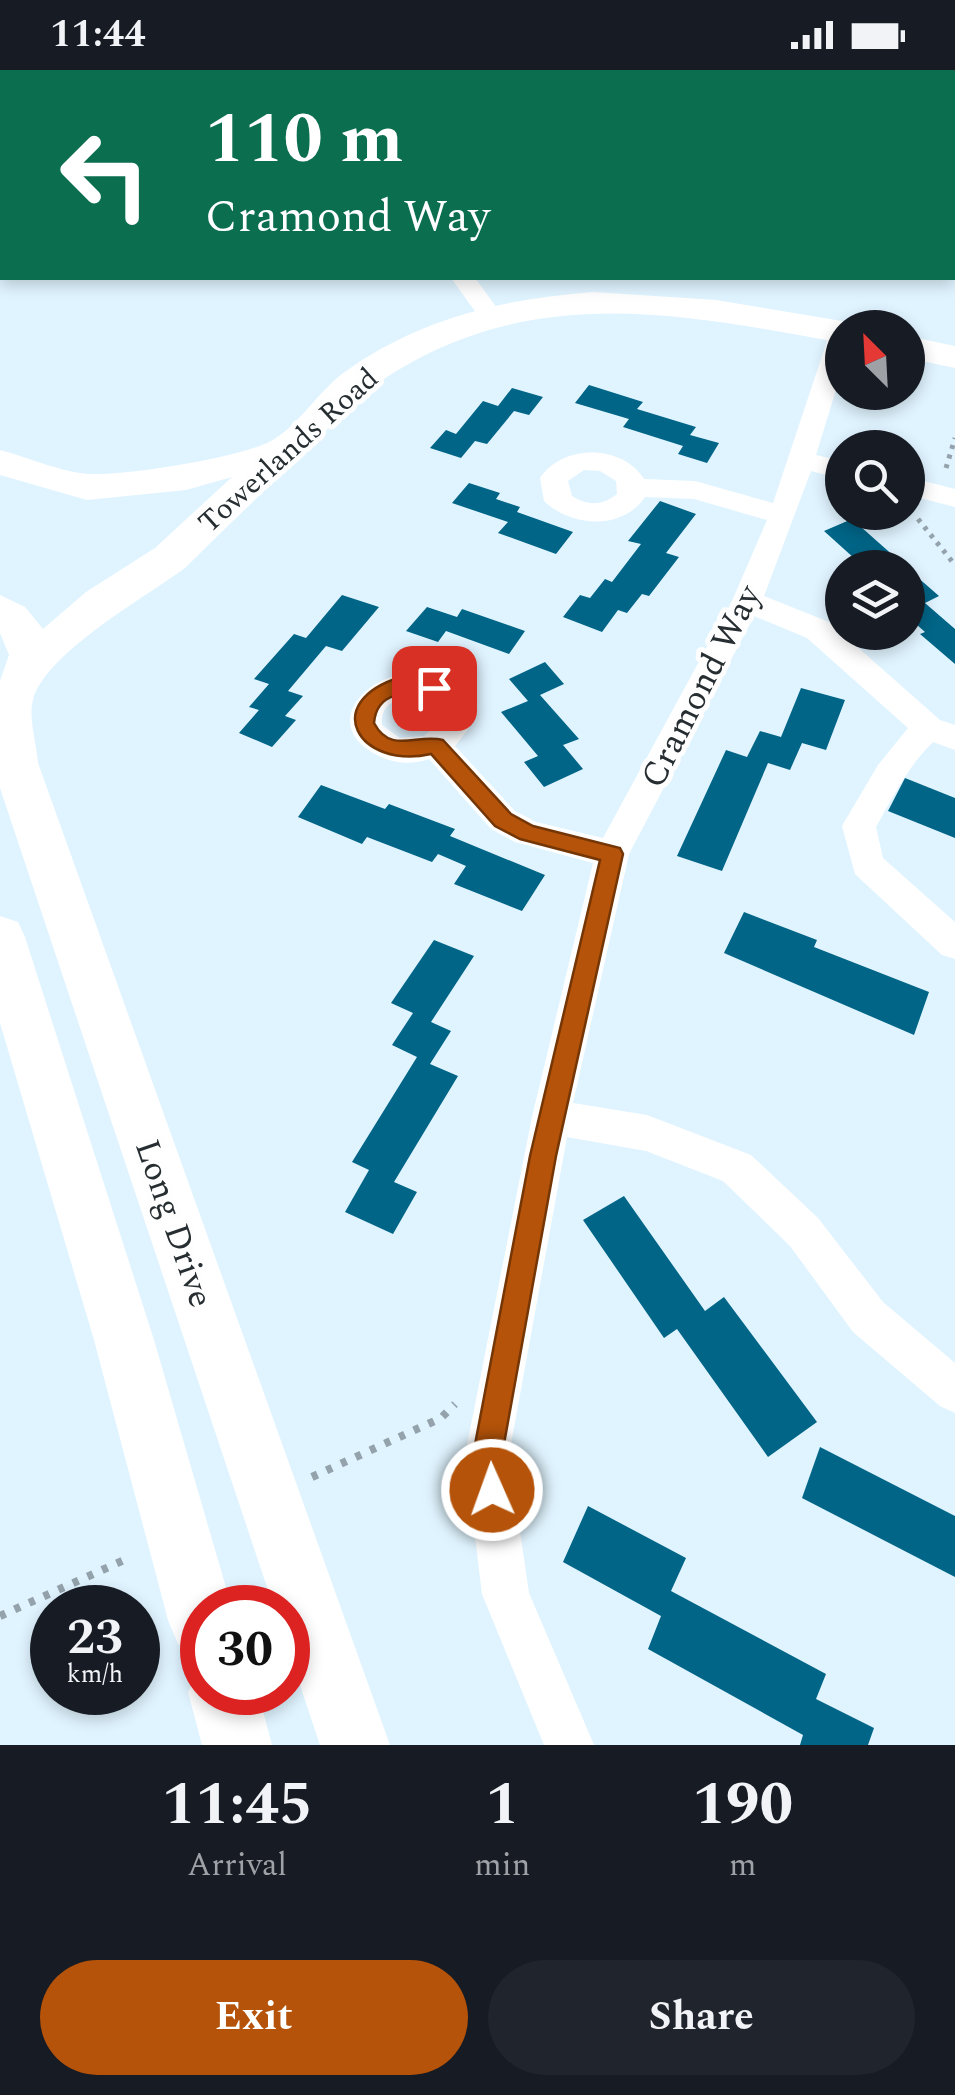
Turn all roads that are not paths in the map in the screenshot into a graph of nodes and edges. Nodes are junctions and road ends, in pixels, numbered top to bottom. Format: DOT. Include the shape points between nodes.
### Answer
graph roads {
  1 [pos="464,280"];
  2 [pos="491,316"];
  3 [pos="825,329"];
  4 [pos="825,383"];
  5 [pos="283,450"];
  6 [pos="800,459"];
  7 [pos="0,462"];
  8 [pos="825,466"];
  9 [pos="633,488"];
  10 [pos="925,490"];
  11 [pos="955,498"];
  12 [pos="783,515"];
  13 [pos="747,601"];
  14 [pos="101,602"];
  15 [pos="1,610"];
  16 [pos="14,689"];
  17 [pos="942,733"];
  18 [pos="436,746"];
  19 [pos="612,854"];
  20 [pos="0,937"];
  21 [pos="955,944"];
  22 [pos="551,1117"];
  23 [pos="955,1390"];
  24 [pos="192,1585"];
  25 [pos="230,1715"];
  26 [pos="238,1745"];
  27 [pos="355,1745"];
  28 [pos="569,1745"];
  1 -- 2 [label="street"];
  2 -- 3 [label="main road, Towerlands Road" via="616,300"];
  2 -- 5 [label="main road, Towerlands Road" via="431,338 358,381"];
  4 -- 6 [label="street, Cramond Way"];
  5 -- 7 [label="main road" via="186,477 116,486 87,486"];
  5 -- 14 [label="main road, Towerlands Road" via="170,558"];
  6 -- 8 [label="street"];
  6 -- 12 [label="street, Cramond Way"];
  9 -- 12 [label="street" via="695,490"];
  10 -- 11 [label="street"];
  12 -- 13 [label="street, Cramond Way"];
  13 -- 17 [label="street" via="818,630"];
  13 -- 19 [label="street, Cramond Way"];
  14 -- 15 [label="main road, Towerlands Road"];
  14 -- 16 [label="main road, Towerlands Road"];
  15 -- 16 [label="main road, Long Drive" via="30,642"];
  16 -- 27 [label="main road, Long Drive" via="15,762"];
  17 -- 21 [label="street" via="916,737 860,826 867,864"];
  18 -- 19 [label="street" via="503,820"];
  19 -- 22 [label="street, Cramond Way"];
  20 -- 24 [label="main road"];
  22 -- 23 [label="street" via="647,1133 737,1168 804,1232 868,1317"];
  22 -- 28 [label="street, Cramond Way" via="488,1455 506,1594"];
  25 -- 26 [label="main road"];
}
